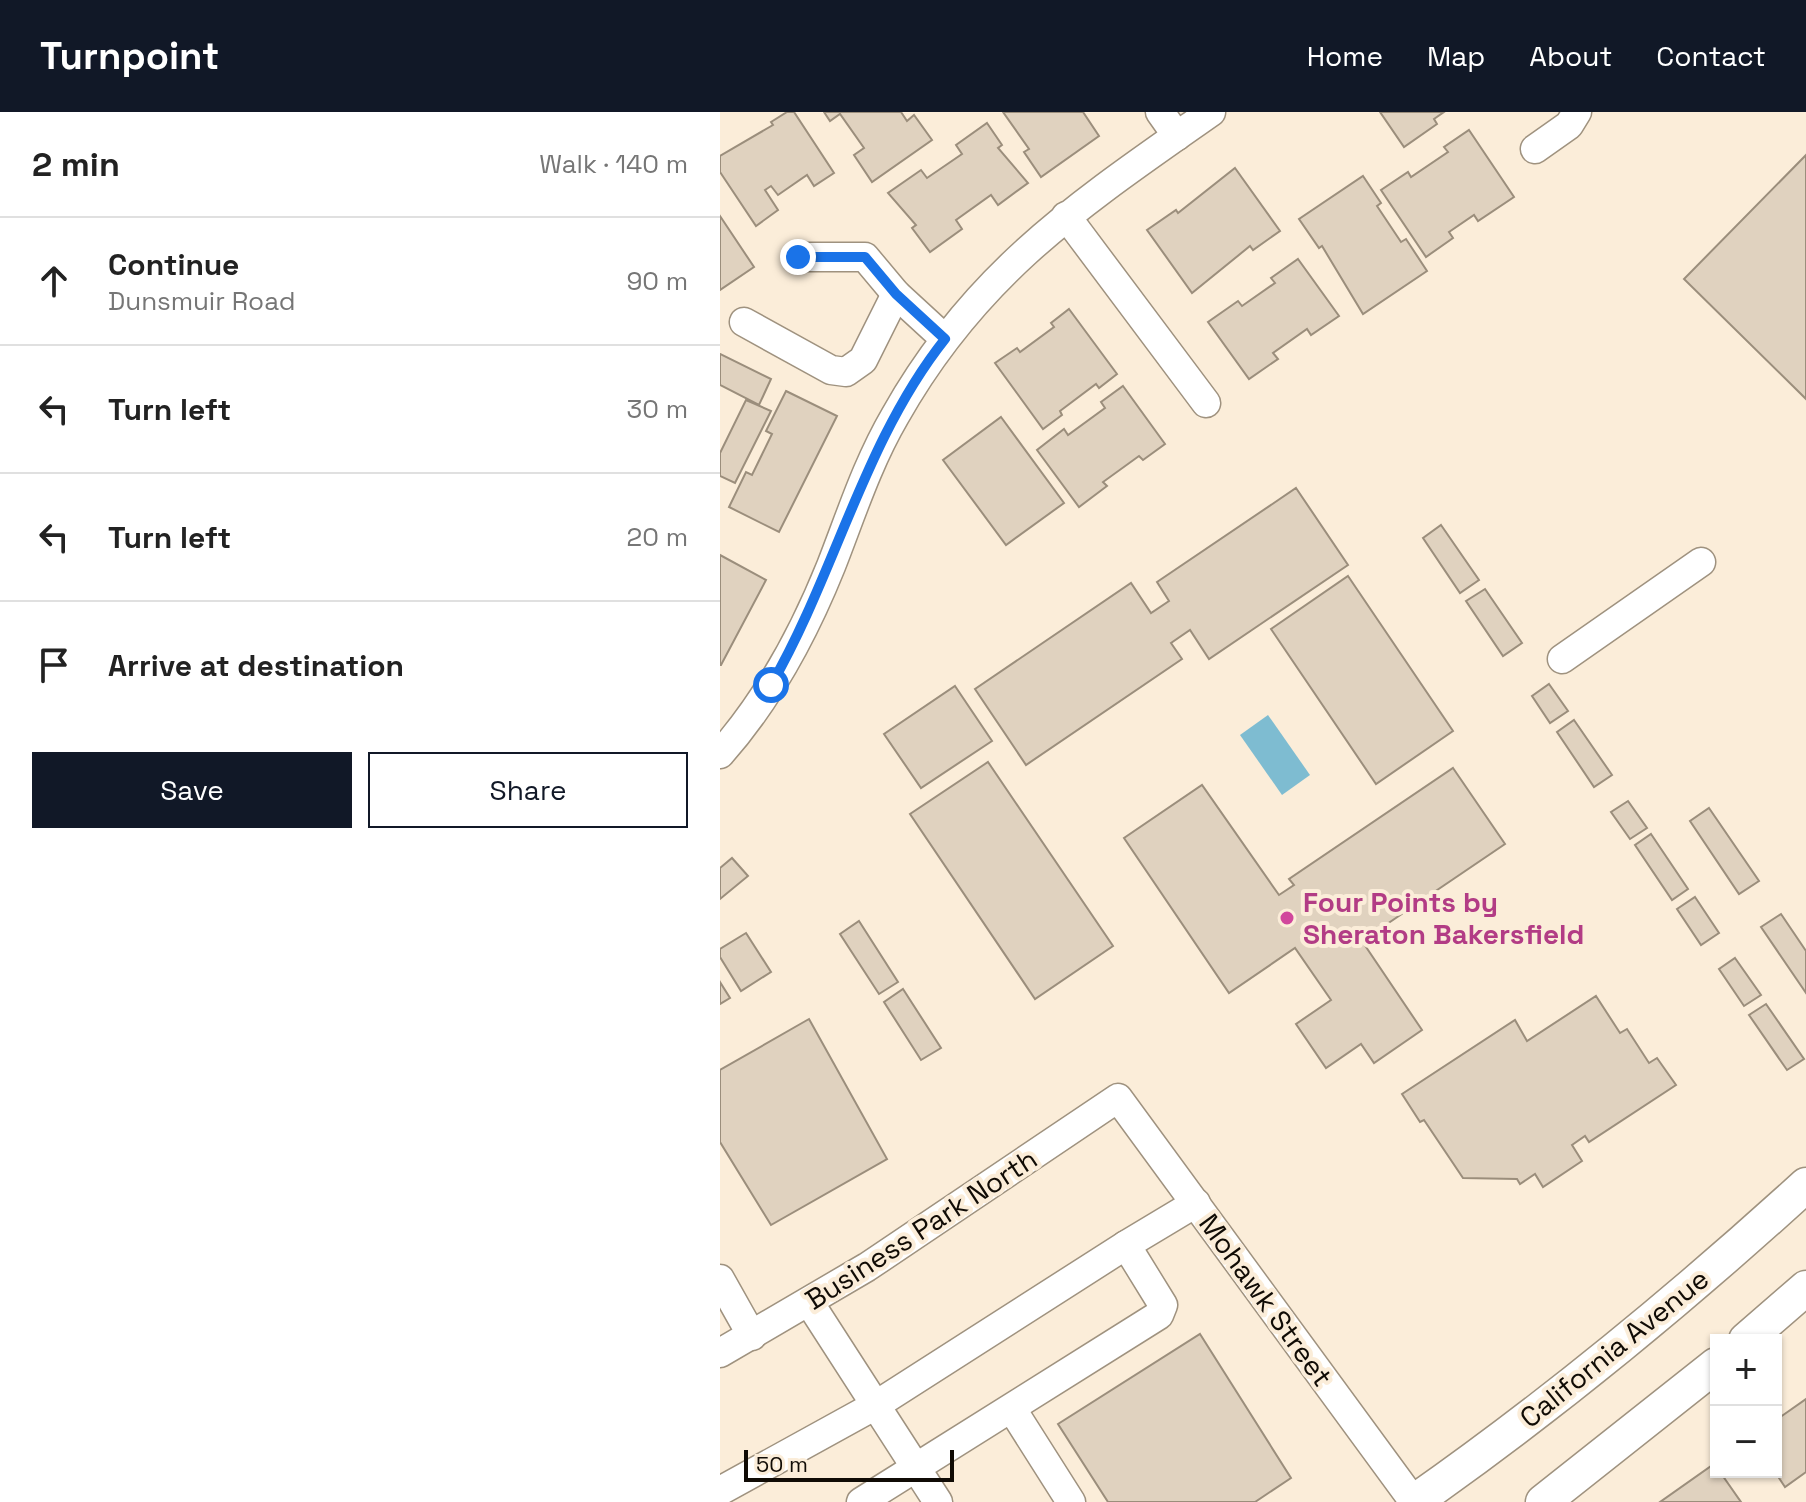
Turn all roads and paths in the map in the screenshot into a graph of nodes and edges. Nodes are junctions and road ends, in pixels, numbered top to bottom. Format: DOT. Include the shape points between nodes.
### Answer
graph roads {
  1 [pos="1160,112"];
  2 [pos="1211,112"];
  3 [pos="1577,112"];
  4 [pos="1177,136"];
  5 [pos="1535,149"];
  6 [pos="1066,216"];
  7 [pos="798,257"];
  8 [pos="896,294"];
  9 [pos="744,322"];
  10 [pos="945,339"];
  11 [pos="1206,403"];
  12 [pos="1701,562"];
  13 [pos="1562,659"];
  14 [pos="720,754"];
  15 [pos="1118,1098"];
  16 [pos="1806,1185"];
  17 [pos="1196,1203"];
  18 [pos="1126,1245"];
  19 [pos="720,1279"];
  20 [pos="1806,1288"];
  21 [pos="809,1302"];
  22 [pos="1753,1334"];
  23 [pos="752,1336"];
  24 [pos="720,1353"];
  25 [pos="1710,1370"];
  26 [pos="876,1405"];
  27 [pos="1012,1409"];
  28 [pos="918,1470"];
  29 [pos="720,1491"];
  30 [pos="869,1500"];
  31 [pos="938,1502"];
  32 [pos="1071,1502"];
  33 [pos="1414,1502"];
  34 [pos="1543,1502"];
  1 -- 4 [label="street"];
  2 -- 4 [label="street"];
  3 -- 5 [label="street" via="1569,125"];
  4 -- 6 [label="street"];
  6 -- 10 [label="street" via="1015,260"];
  6 -- 11 [label="street"];
  7 -- 8 [label="street" via="865,257"];
  8 -- 9 [label="street" via="863,360 846,372 831,370"];
  8 -- 10 [label="street"];
  10 -- 14 [label="street" via="894,417 862,480 801,633"];
  12 -- 13 [label="street"];
  15 -- 17 [label="street, Mohawk Street"];
  15 -- 21 [label="street, Business Park North" via="965,1204"];
  16 -- 33 [label="main road, California Avenue" via="1618,1347"];
  17 -- 18 [label="street"];
  17 -- 33 [label="street, Mohawk Street"];
  18 -- 26 [label="street"];
  18 -- 27 [label="street" via="1163,1305 1159,1315"];
  19 -- 23 [label="street"];
  20 -- 22 [label="main road"];
  21 -- 23 [label="street, Business Park North"];
  21 -- 26 [label="street"];
  23 -- 24 [label="street, Business Park North"];
  25 -- 34 [label="main road"];
  26 -- 28 [label="street"];
  26 -- 29 [label="street"];
  27 -- 28 [label="street"];
  27 -- 32 [label="street"];
  28 -- 30 [label="street"];
  28 -- 31 [label="street"];
}
